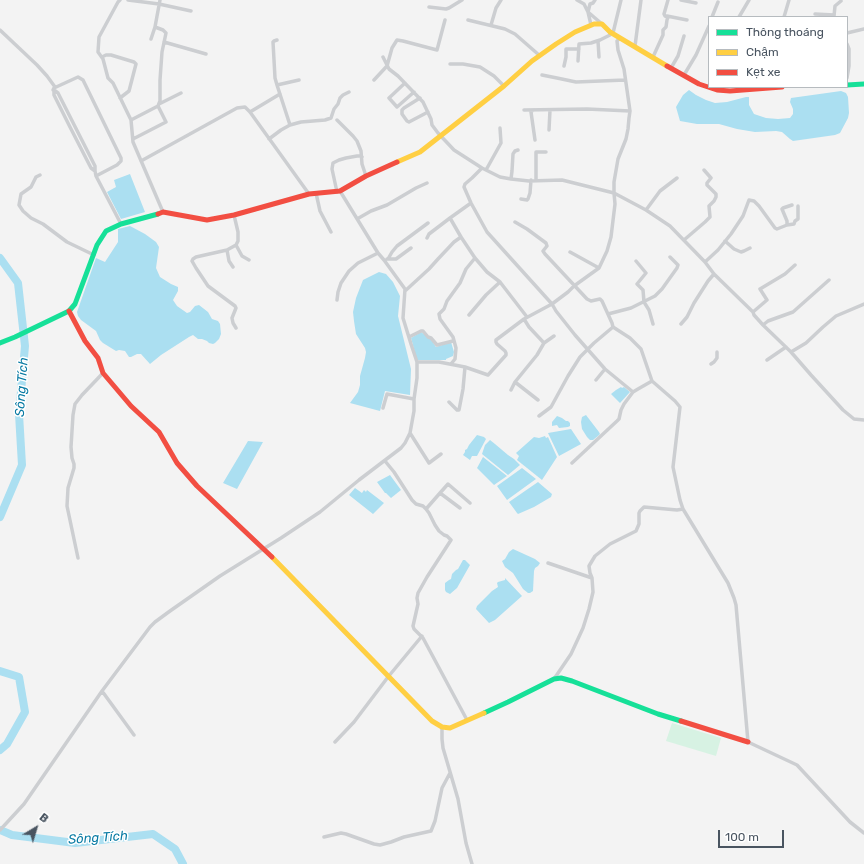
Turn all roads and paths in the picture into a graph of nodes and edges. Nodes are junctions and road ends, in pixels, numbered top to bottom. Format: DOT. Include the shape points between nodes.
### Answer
graph roads {
  1 [pos="120,0"];
  2 [pos="128,0"];
  3 [pos="462,0"];
  4 [pos="501,0"];
  5 [pos="577,0"];
  6 [pos="595,0"];
  7 [pos="620,0"];
  8 [pos="641,0"];
  9 [pos="668,0"];
  10 [pos="681,0"];
  11 [pos="750,0"];
  12 [pos="789,0"];
  13 [pos="159,2"];
  14 [pos="718,2"];
  15 [pos="841,2"];
  16 [pos="696,4"];
  17 [pos="429,7"];
  18 [pos="191,11"];
  19 [pos="588,12"];
  20 [pos="815,14"];
  21 [pos="666,16"];
  22 [pos="712,16"];
  23 [pos="740,16"];
  24 [pos="784,16"];
  25 [pos="834,16"];
  26 [pos="445,20"];
  27 [pos="468,20"];
  28 [pos="687,20"];
  29 [pos="602,24"];
  30 [pos="491,25"];
  31 [pos="591,25"];
  32 [pos="155,27"];
  33 [pos="708,28"];
  34 [pos="864,29"];
  35 [pos="0,30"];
  36 [pos="612,32"];
  37 [pos="848,33"];
  38 [pos="684,36"];
  39 [pos="620,38"];
  40 [pos="151,39"];
  41 [pos="277,40"];
  42 [pos="598,41"];
  43 [pos="164,42"];
  44 [pos="635,46"];
  45 [pos="848,46"];
  46 [pos="579,49"];
  47 [pos="206,54"];
  48 [pos="540,55"];
  49 [pos="102,57"];
  50 [pos="383,57"];
  51 [pos="599,57"];
  52 [pos="654,57"];
  53 [pos="578,61"];
  54 [pos="450,64"];
  55 [pos="387,66"];
  56 [pos="564,66"];
  57 [pos="671,68"];
  58 [pos="848,72"];
  59 [pos="542,75"];
  60 [pos="684,75"];
  61 [pos="299,80"];
  62 [pos="374,80"];
  63 [pos="625,80"];
  64 [pos="405,83"];
  65 [pos="864,84"];
  66 [pos="276,85"];
  67 [pos="848,85"];
  68 [pos="504,86"];
  69 [pos="708,86"];
  70 [pos="55,88"];
  71 [pos="718,88"];
  72 [pos="772,88"];
  73 [pos="349,92"];
  74 [pos="414,92"];
  75 [pos="181,93"];
  76 [pos="280,94"];
  77 [pos="120,98"];
  78 [pos="420,98"];
  79 [pos="158,105"];
  80 [pos="524,110"];
  81 [pos="533,110"];
  82 [pos="550,110"];
  83 [pos="630,111"];
  84 [pos="250,112"];
  85 [pos="428,112"];
  86 [pos="131,120"];
  87 [pos="337,120"];
  88 [pos="290,125"];
  89 [pos="75,126"];
  90 [pos="70,127"];
  91 [pos="500,128"];
  92 [pos="549,130"];
  93 [pos="441,135"];
  94 [pos="132,139"];
  95 [pos="269,139"];
  96 [pos="535,140"];
  97 [pos="518,150"];
  98 [pos="546,152"];
  99 [pos="362,157"];
  100 [pos="141,160"];
  101 [pos="484,169"];
  102 [pos="704,170"];
  103 [pos="95,171"];
  104 [pos="40,175"];
  105 [pos="96,176"];
  106 [pos="366,176"];
  107 [pos="677,178"];
  108 [pos="511,179"];
  109 [pos="533,180"];
  110 [pos="427,183"];
  111 [pos="338,192"];
  112 [pos="316,193"];
  113 [pos="614,193"];
  114 [pos="309,194"];
  115 [pos="521,199"];
  116 [pos="471,203"];
  117 [pos="792,205"];
  118 [pos="798,206"];
  119 [pos="646,210"];
  120 [pos="162,212"];
  121 [pos="234,215"];
  122 [pos="450,218"];
  123 [pos="357,219"];
  124 [pos="515,222"];
  125 [pos="428,223"];
  126 [pos="122,224"];
  127 [pos="787,225"];
  128 [pos="331,232"];
  129 [pos="461,237"];
  130 [pos="427,238"];
  131 [pos="684,240"];
  132 [pos="725,241"];
  133 [pos="236,245"];
  134 [pos="411,248"];
  135 [pos="750,248"];
  136 [pos="227,250"];
  137 [pos="570,252"];
  138 [pos="378,253"];
  139 [pos="94,255"];
  140 [pos="670,257"];
  141 [pos="475,258"];
  142 [pos="249,260"];
  143 [pos="386,260"];
  144 [pos="636,261"];
  145 [pos="705,262"];
  146 [pos="795,265"];
  147 [pos="233,267"];
  148 [pos="599,268"];
  149 [pos="714,274"];
  150 [pos="829,280"];
  151 [pos="500,282"];
  152 [pos="574,286"];
  153 [pos="405,292"];
  154 [pos="336,300"];
  155 [pos="644,302"];
  156 [pos="552,304"];
  157 [pos="864,304"];
  158 [pos="69,311"];
  159 [pos="753,312"];
  160 [pos="608,314"];
  161 [pos="469,315"];
  162 [pos="526,318"];
  163 [pos="653,324"];
  164 [pos="681,324"];
  165 [pos="763,325"];
  166 [pos="613,327"];
  167 [pos="236,328"];
  168 [pos="554,336"];
  169 [pos="409,337"];
  170 [pos="453,341"];
  171 [pos="0,343"];
  172 [pos="544,343"];
  173 [pos="786,347"];
  174 [pos="587,349"];
  175 [pos="717,352"];
  176 [pos="791,352"];
  177 [pos="767,360"];
  178 [pos="417,362"];
  179 [pos="451,364"];
  180 [pos="711,364"];
  181 [pos="465,367"];
  182 [pos="605,369"];
  183 [pos="103,373"];
  184 [pos="596,380"];
  185 [pos="515,382"];
  186 [pos="652,382"];
  187 [pos="511,390"];
  188 [pos="633,392"];
  189 [pos="414,399"];
  190 [pos="538,400"];
  191 [pos="448,402"];
  192 [pos="383,408"];
  193 [pos="539,416"];
  194 [pos="864,420"];
  195 [pos="410,433"];
  196 [pos="442,454"];
  197 [pos="384,461"];
  198 [pos="572,463"];
  199 [pos="440,492"];
  200 [pos="470,503"];
  201 [pos="460,508"];
  202 [pos="426,509"];
  203 [pos="683,509"];
  204 [pos="264,549"];
  205 [pos="78,558"];
  206 [pos="548,563"];
  207 [pos="592,578"];
  208 [pos="422,636"];
  209 [pos="388,677"];
  210 [pos="554,679"];
  211 [pos="102,691"];
  212 [pos="467,720"];
  213 [pos="442,727"];
  214 [pos="134,735"];
  215 [pos="335,742"];
  216 [pos="748,742"];
  217 [pos="450,773"];
  218 [pos="0,830"];
  219 [pos="864,833"];
  220 [pos="324,837"];
  221 [pos="472,864"];
  1 -- 49 [label="street" via="99,37 98,50"];
  2 -- 13 [label="street"];
  3 -- 17 [label="street" via="446,9"];
  4 -- 30 [label="street"];
  5 -- 19 [label="street" via="584,4"];
  6 -- 19 [label="street" via="590,4"];
  7 -- 36 [label="street"];
  8 -- 44 [label="street"];
  9 -- 21 [label="street" via="664,14"];
  10 -- 16 [label="street"];
  11 -- 23 [label="street"];
  12 -- 24 [label="street"];
  13 -- 18 [label="street"];
  13 -- 32 [label="street"];
  14 -- 22 [label="street"];
  15 -- 25 [label="street" via="834,6"];
  19 -- 29 [label="street"];
  19 -- 31 [label="street"];
  20 -- 25 [label="street"];
  21 -- 28 [label="street"];
  21 -- 52 [label="street" via="666,27"];
  26 -- 55 [label="street" via="437,50 397,40"];
  27 -- 30 [label="street"];
  29 -- 31 [label="street"];
  29 -- 36 [label="street"];
  30 -- 48 [label="street" via="515,34"];
  31 -- 48 [label="street"];
  32 -- 40 [label="street"];
  32 -- 43 [label="street" via="166,33"];
  33 -- 60 [label="street"];
  34 -- 37 [label="street"];
  35 -- 70 [label="street" via="37,65"];
  36 -- 39 [label="street"];
  36 -- 42 [label="street"];
  38 -- 57 [label="street"];
  39 -- 44 [label="street"];
  39 -- 63 [label="street" via="617,41 618,50"];
  41 -- 66 [label="street" via="273,42"];
  42 -- 46 [label="street" via="580,44"];
  42 -- 51 [label="street"];
  43 -- 47 [label="street"];
  43 -- 79 [label="street"];
  44 -- 52 [label="street"];
  45 -- 58 [label="street"];
  46 -- 53 [label="street"];
  46 -- 56 [label="street" via="566,49"];
  48 -- 68 [label="street"];
  49 -- 77 [label="street" via="108,78"];
  49 -- 77 [label="street" via="111,55 136,64 129,91"];
  50 -- 55 [label="street"];
  52 -- 57 [label="street"];
  54 -- 68 [label="street" via="480,67"];
  55 -- 62 [label="street"];
  55 -- 64 [label="street"];
  57 -- 60 [label="street"];
  59 -- 63 [label="street" via="576,82"];
  60 -- 69 [label="street"];
  61 -- 66 [label="street"];
  63 -- 83 [label="street"];
  64 -- 74 [label="street"];
  64 -- 74 [label="street" via="389,98 397,107"];
  65 -- 67 [label="street"];
  66 -- 76 [label="street"];
  68 -- 93 [label="street"];
  70 -- 89 [label="street"];
  70 -- 90 [label="street" via="54,94"];
  70 -- 105 [label="street" via="78,77 83,80 121,158 118,165"];
  71 -- 72 [label="street" via="730,92"];
  73 -- 88 [label="street" via="340,98 330,118"];
  74 -- 78 [label="street"];
  75 -- 79 [label="street"];
  76 -- 84 [label="street"];
  76 -- 88 [label="street"];
  77 -- 86 [label="street"];
  78 -- 85 [label="street"];
  78 -- 85 [label="street" via="404,108 402,114 409,122"];
  79 -- 86 [label="street"];
  79 -- 94 [label="street" via="166,122"];
  80 -- 81 [label="street"];
  81 -- 82 [label="street"];
  81 -- 96 [label="street" via="531,112"];
  82 -- 83 [label="street"];
  82 -- 92 [label="street"];
  83 -- 113 [label="street" via="626,139 618,159"];
  84 -- 95 [label="street"];
  84 -- 100 [label="street" via="245,108 237,108"];
  85 -- 93 [label="street" via="432,125"];
  86 -- 94 [label="street"];
  87 -- 99 [label="street" via="355,139"];
  88 -- 95 [label="street"];
  89 -- 90 [label="street"];
  89 -- 103 [label="street" via="95,166"];
  90 -- 103 [label="street"];
  91 -- 101 [label="street" via="501,143"];
  93 -- 101 [label="street" via="454,150"];
  93 -- 106 [label="street" via="420,152"];
  94 -- 100 [label="street"];
  95 -- 114 [label="street"];
  97 -- 108 [label="street" via="513,154"];
  98 -- 109 [label="street" via="536,154"];
  99 -- 106 [label="street"];
  99 -- 111 [label="street" via="346,158 333,163 332,169"];
  100 -- 120 [label="street"];
  101 -- 108 [label="street"];
  101 -- 116 [label="street" via="464,184"];
  102 -- 131 [label="street" via="711,178 707,185 716,197 709,206 710,217"];
  103 -- 105 [label="street"];
  104 -- 139 [label="street" via="21,194 19,205 23,211 67,242"];
  105 -- 126 [label="street"];
  106 -- 111 [label="street"];
  107 -- 119 [label="street" via="660,191"];
  108 -- 109 [label="street"];
  109 -- 113 [label="street" via="562,180"];
  109 -- 115 [label="street" via="528,199"];
  110 -- 123 [label="street"];
  111 -- 112 [label="street"];
  111 -- 123 [label="street"];
  112 -- 114 [label="street"];
  112 -- 128 [label="street" via="320,211"];
  113 -- 119 [label="street"];
  113 -- 148 [label="street" via="610,237"];
  114 -- 121 [label="street"];
  116 -- 122 [label="street"];
  116 -- 156 [label="street" via="487,232"];
  117 -- 127 [label="street" via="782,209"];
  118 -- 127 [label="street" via="798,220 793,225"];
  119 -- 131 [label="street" via="670,226"];
  120 -- 121 [label="street" via="207,220"];
  120 -- 126 [label="street"];
  121 -- 133 [label="street" via="238,232"];
  122 -- 129 [label="street"];
  122 -- 130 [label="street"];
  123 -- 138 [label="street"];
  124 -- 152 [label="street" via="545,242 547,246 543,251"];
  125 -- 143 [label="street" via="397,246"];
  126 -- 139 [label="street" via="106,232"];
  127 -- 132 [label="street" via="776,229 759,206 749,200 743,216"];
  129 -- 141 [label="street"];
  129 -- 153 [label="street"];
  131 -- 145 [label="street"];
  132 -- 135 [label="street" via="740,252"];
  132 -- 145 [label="street"];
  133 -- 136 [label="street"];
  133 -- 142 [label="street" via="242,256"];
  134 -- 143 [label="street" via="396,259"];
  136 -- 147 [label="street"];
  136 -- 167 [label="street" via="196,257 192,261 208,286 235,306 232,318"];
  137 -- 148 [label="street"];
  138 -- 143 [label="street"];
  138 -- 154 [label="street" via="348,271"];
  139 -- 158 [label="street" via="75,304"];
  140 -- 155 [label="street" via="678,265 677,268 662,289"];
  141 -- 151 [label="street"];
  141 -- 170 [label="street" via="466,268 460,283 439,314"];
  143 -- 153 [label="street"];
  144 -- 155 [label="street" via="646,273 637,284 642,290"];
  145 -- 149 [label="street"];
  146 -- 159 [label="street" via="759,291 767,300"];
  148 -- 152 [label="street"];
  149 -- 159 [label="street"];
  149 -- 164 [label="street"];
  150 -- 165 [label="street" via="793,312"];
  151 -- 161 [label="street"];
  151 -- 162 [label="street"];
  152 -- 156 [label="street"];
  152 -- 160 [label="street" via="589,300 601,300"];
  153 -- 169 [label="street" via="404,318"];
  155 -- 160 [label="street"];
  155 -- 163 [label="street"];
  156 -- 162 [label="street"];
  156 -- 174 [label="street"];
  157 -- 176 [label="street" via="836,316 806,343"];
  158 -- 171 [label="street"];
  158 -- 183 [label="street" via="85,341 98,358"];
  159 -- 165 [label="street"];
  160 -- 166 [label="street"];
  162 -- 172 [label="street" via="529,327"];
  162 -- 181 [label="street" via="496,340 506,355 488,375"];
  165 -- 173 [label="street"];
  166 -- 174 [label="street"];
  166 -- 186 [label="street" via="641,349"];
  168 -- 172 [label="street"];
  169 -- 170 [label="street" via="423,331 437,345"];
  169 -- 178 [label="street"];
  170 -- 179 [label="street" via="456,354"];
  172 -- 185 [label="street"];
  173 -- 176 [label="street"];
  173 -- 177 [label="street"];
  174 -- 182 [label="street"];
  174 -- 193 [label="street" via="576,362 551,407"];
  175 -- 180 [label="street" via="717,358"];
  176 -- 194 [label="street" via="843,410 854,419"];
  178 -- 179 [label="street"];
  178 -- 189 [label="street"];
  179 -- 181 [label="street"];
  181 -- 191 [label="street" via="459,410"];
  182 -- 184 [label="street"];
  182 -- 188 [label="street"];
  183 -- 204 [label="street" via="131,406 159,432 177,463 197,486"];
  183 -- 205 [label="street" via="82,394 75,404 73,414 74,468 68,488 67,506"];
  185 -- 187 [label="street"];
  185 -- 190 [label="street"];
  186 -- 188 [label="street"];
  186 -- 203 [label="street" via="680,407 673,467"];
  188 -- 198 [label="street" via="624,404 617,421"];
  189 -- 192 [label="street" via="387,394"];
  189 -- 195 [label="street"];
  195 -- 196 [label="street" via="429,463"];
  195 -- 197 [label="street" via="405,443"];
  197 -- 202 [label="street" via="412,500"];
  197 -- 204 [label="street" via="320,512"];
  199 -- 200 [label="street" via="448,484"];
  199 -- 201 [label="street"];
  199 -- 202 [label="street"];
  202 -- 208 [label="street" via="439,531 451,540 418,593 413,626"];
  203 -- 207 [label="street" via="642,509 636,531 610,544 595,556 589,566"];
  203 -- 216 [label="street" via="728,583 736,605"];
  204 -- 209 [label="street"];
  204 -- 211 [label="street" via="220,576 155,622"];
  206 -- 207 [label="street"];
  207 -- 210 [label="street" via="592,599 583,628 571,654"];
  208 -- 209 [label="street"];
  208 -- 212 [label="street"];
  209 -- 213 [label="street" via="432,721"];
  209 -- 215 [label="street" via="354,722"];
  210 -- 212 [label="street"];
  210 -- 216 [label="street" via="566,679 658,714"];
  211 -- 214 [label="street"];
  211 -- 218 [label="street" via="24,804"];
  212 -- 213 [label="street" via="450,728"];
  213 -- 217 [label="street" via="443,748"];
  216 -- 219 [label="street" via="796,765 850,822"];
  217 -- 220 [label="street" via="442,788 431,831 380,845 341,833"];
  217 -- 221 [label="street"];
}
